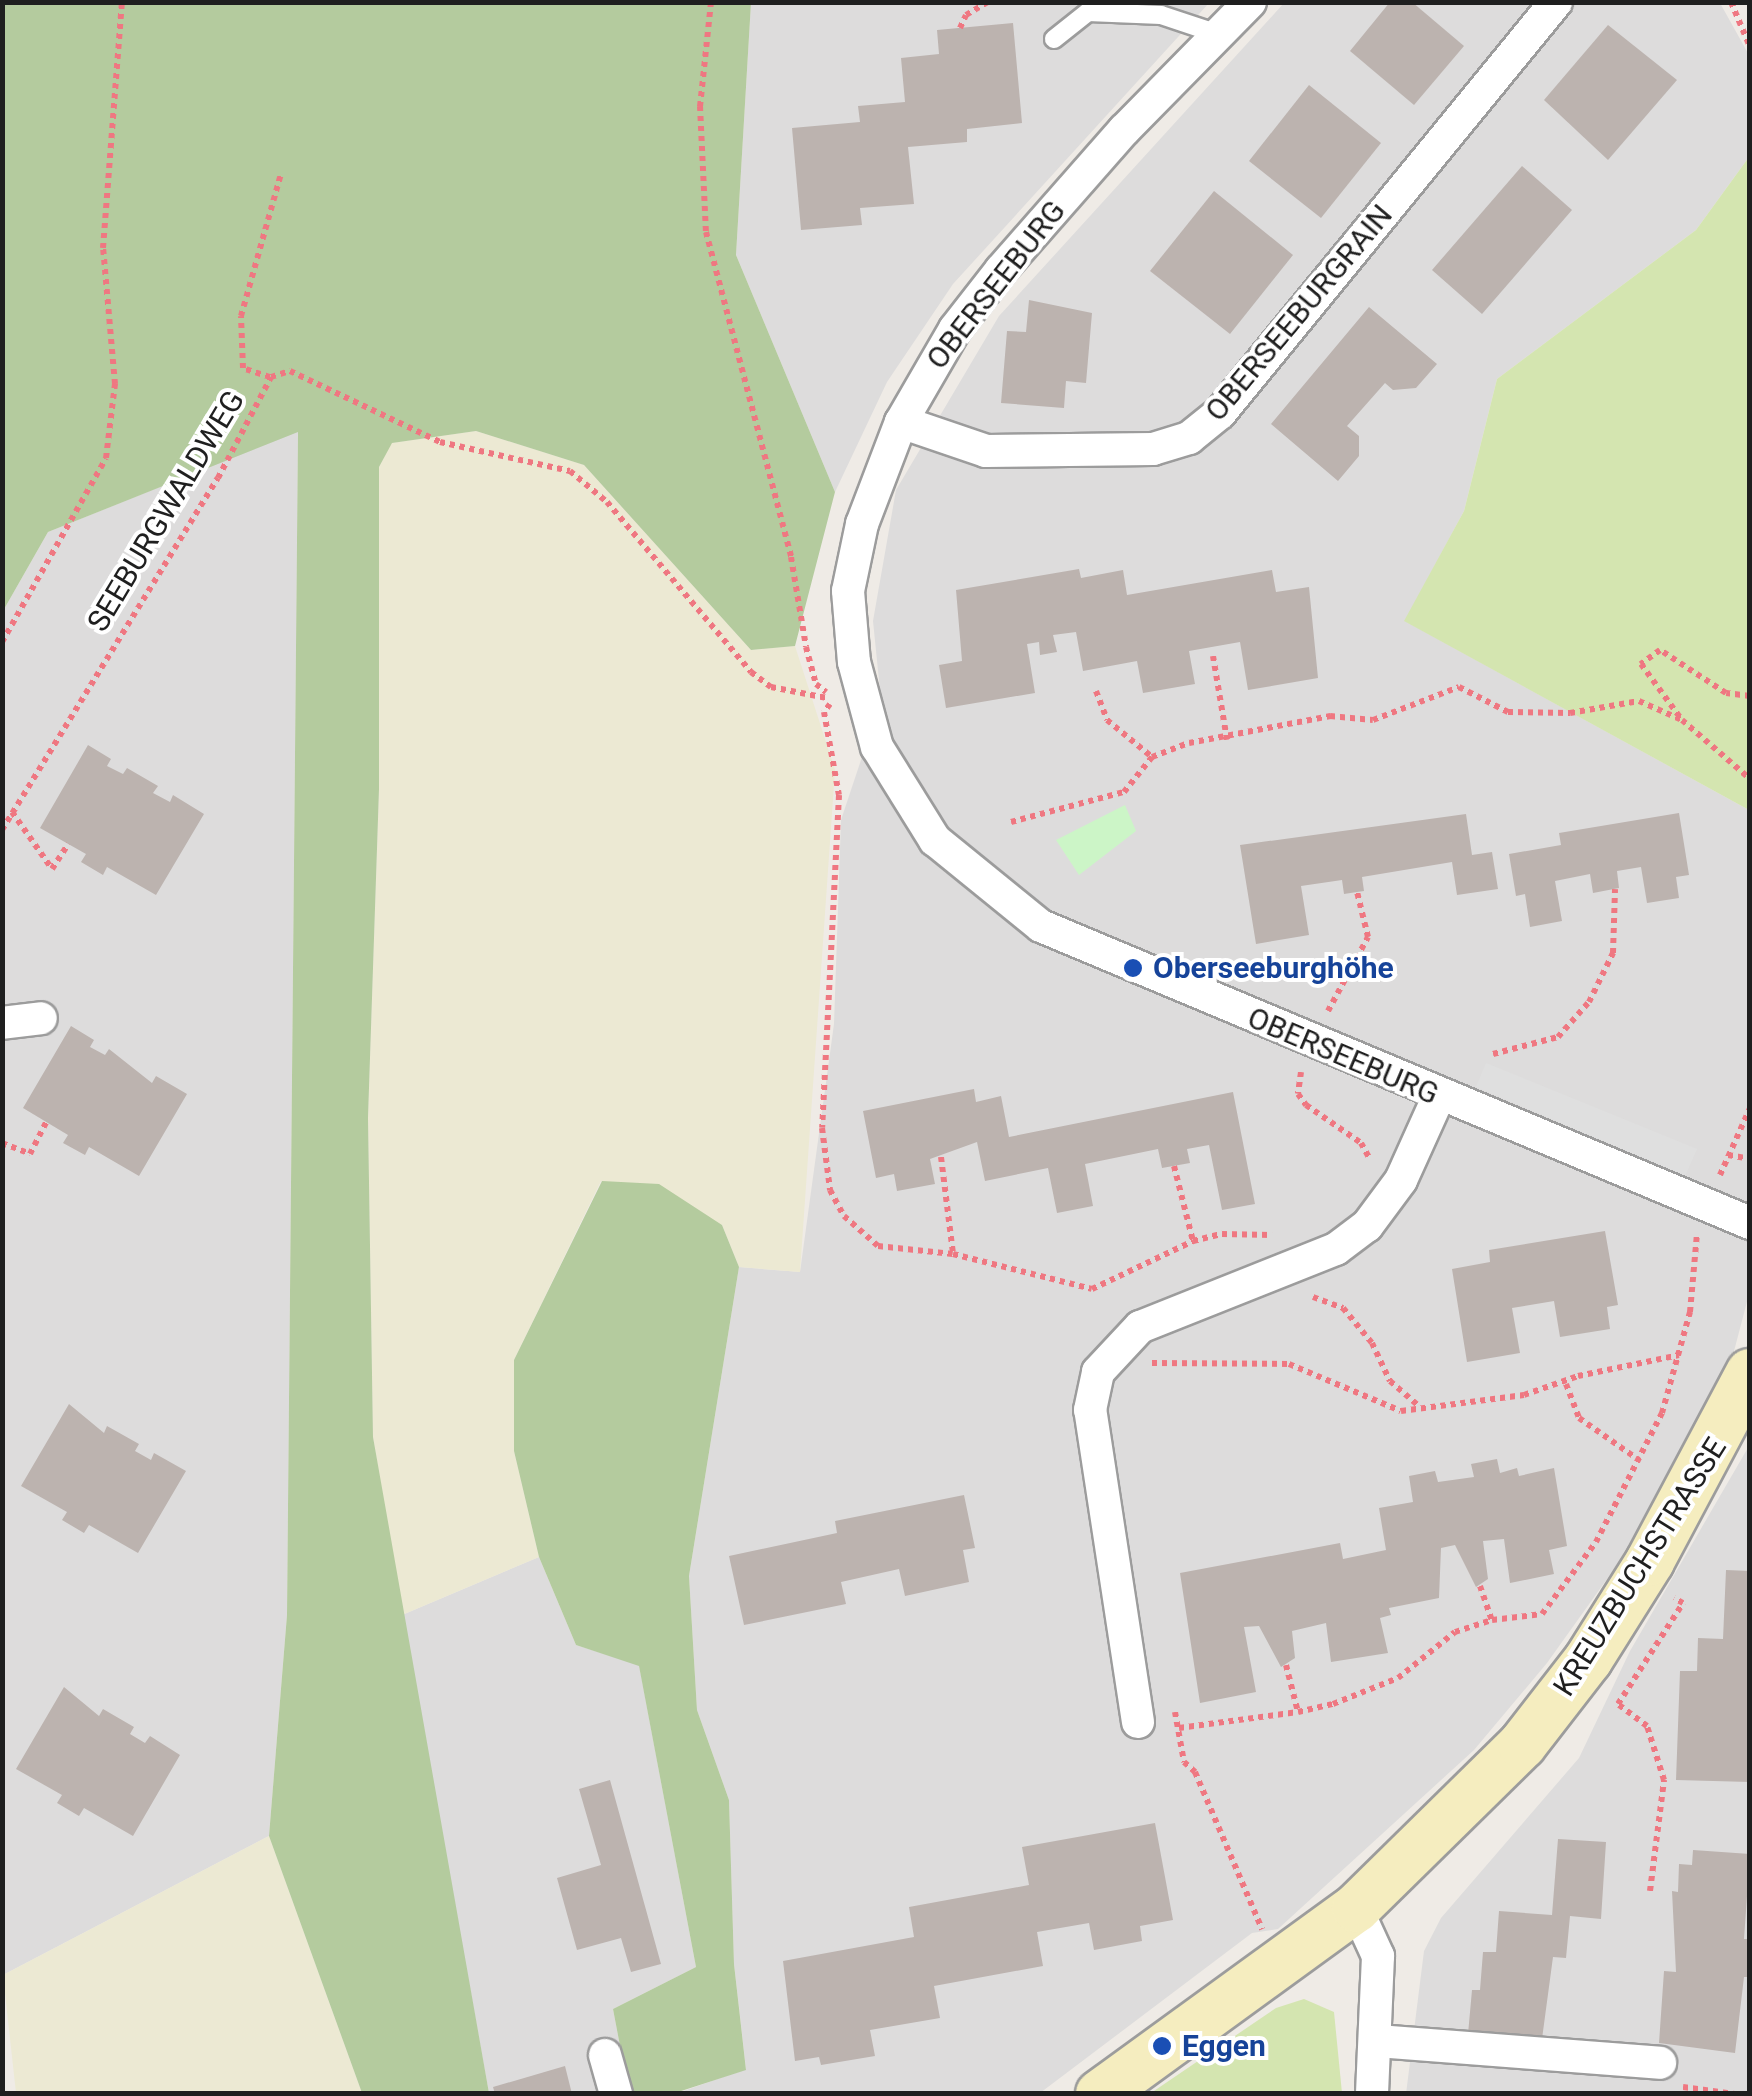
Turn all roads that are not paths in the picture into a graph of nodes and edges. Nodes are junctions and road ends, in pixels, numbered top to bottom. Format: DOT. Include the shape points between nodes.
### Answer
graph roads {
  1 [pos="1250,2"];
  2 [pos="1556,2"];
  3 [pos="1221,35"];
  4 [pos="1054,40"];
  5 [pos="900,422"];
  6 [pos="40,1018"];
  7 [pos="2,1023"];
  8 [pos="1440,1096"];
  9 [pos="1750,1224"];
  10 [pos="1750,1372"];
  11 [pos="1138,1722"];
  12 [pos="1356,1908"];
  13 [pos="1378,2042"];
  14 [pos="605,2055"];
  15 [pos="1666,2075"];
  16 [pos="616,2094"];
  17 [pos="1100,2094"];
  18 [pos="1372,2094"];
  1 -- 3 [label="street, OBERSEEBURG"];
  2 -- 5 [label="street, OBERSEEBURGRAIN" via="1220,412 1190,438 1153,448 986,452"];
  3 -- 4 [label="lane" via="1161,15 1088,12"];
  3 -- 5 [label="street, OBERSEEBURG" via="1124,130 1001,270 955,329"];
  5 -- 8 [label="street, OBERSEEBURG" via="862,524 848,591 866,718 936,840 1041,926"];
  6 -- 7 [label="street"];
  8 -- 9 [label="street, OBERSEEBURG"];
  8 -- 11 [label="street" via="1401,1180 1367,1226 1336,1249 1140,1327 1098,1372 1090,1410"];
  10 -- 12 [label="street, KREUZBUCHSTRASSE" via="1650,1562 1562,1696 1468,1803"];
  12 -- 13 [label="street" via="1378,1956"];
  12 -- 17 [label="street, KREUZBUCHSTRASSE"];
  13 -- 15 [label="street"];
  13 -- 18 [label="street"];
  14 -- 16 [label="street"];
}
